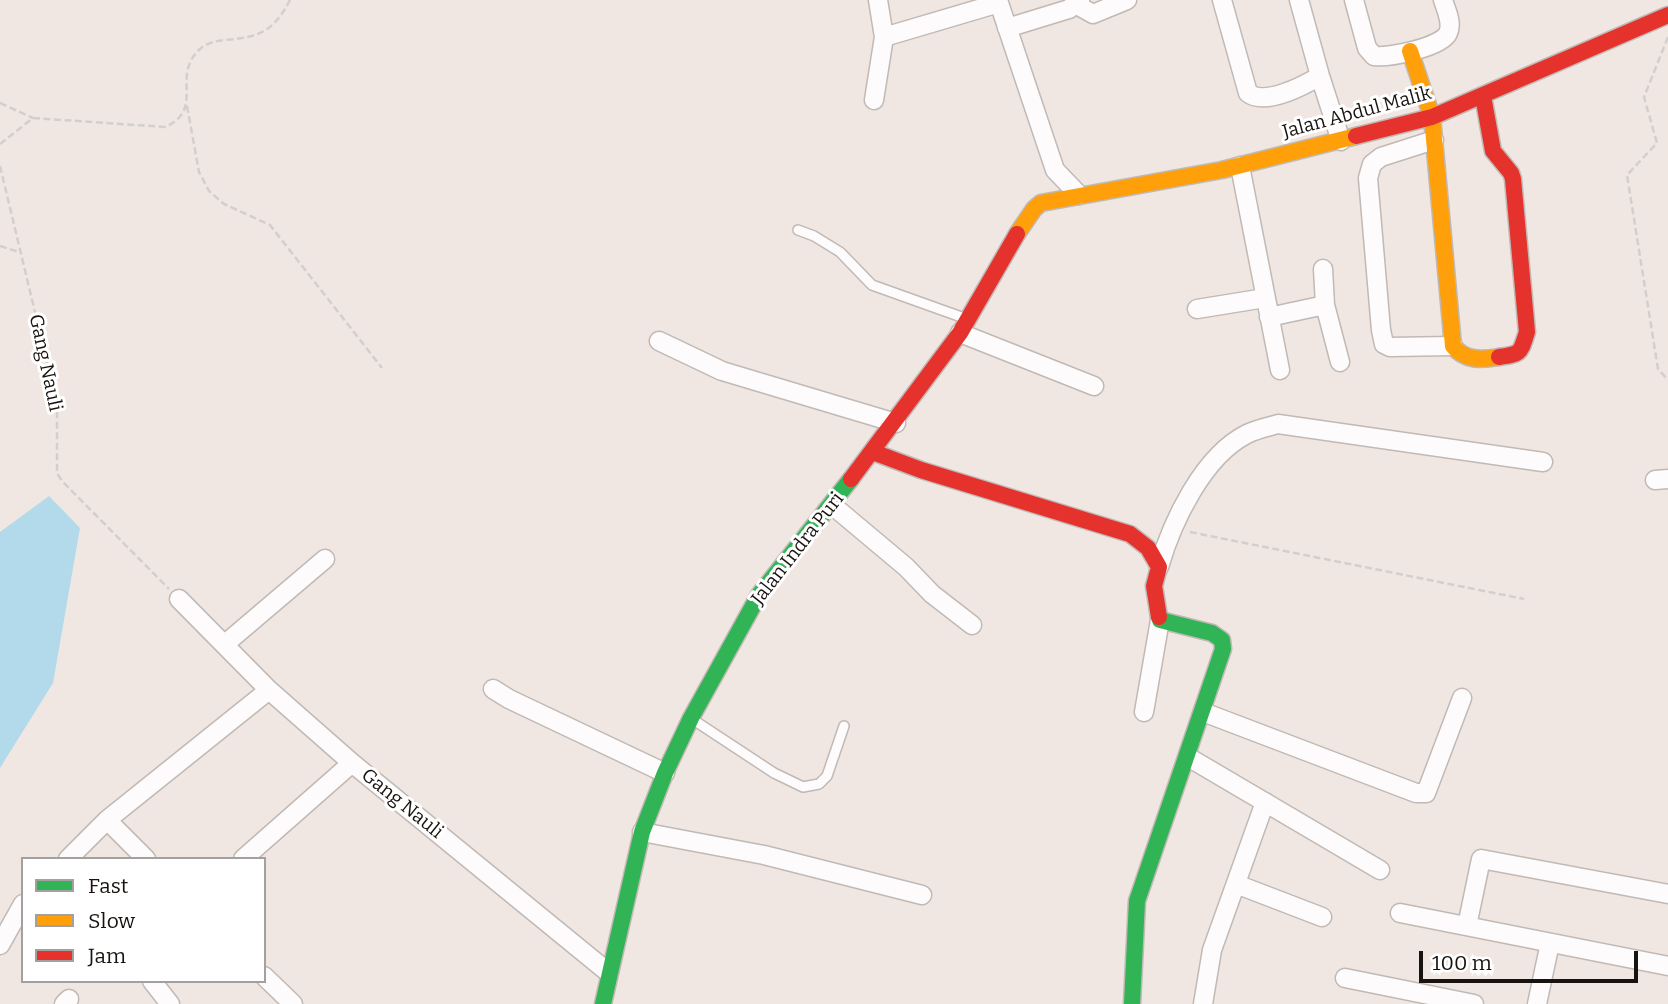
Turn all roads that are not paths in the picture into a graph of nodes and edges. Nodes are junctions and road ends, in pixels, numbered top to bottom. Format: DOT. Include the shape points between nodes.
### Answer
graph roads {
  1 [pos="878,0"];
  2 [pos="1127,0"];
  3 [pos="1222,0"];
  4 [pos="1298,0"];
  5 [pos="1354,0"];
  6 [pos="1443,0"];
  7 [pos="999,1"];
  8 [pos="1078,2"];
  9 [pos="1668,15"];
  10 [pos="1007,28"];
  11 [pos="884,37"];
  12 [pos="1410,51"];
  13 [pos="1320,76"];
  14 [pos="1483,96"];
  15 [pos="874,100"];
  16 [pos="1433,117"];
  17 [pos="1434,140"];
  18 [pos="1341,141"];
  19 [pos="1240,166"];
  20 [pos="1055,170"];
  21 [pos="1079,194"];
  22 [pos="1041,203"];
  23 [pos="798,230"];
  24 [pos="1323,268"];
  25 [pos="1265,298"];
  26 [pos="1325,305"];
  27 [pos="1197,309"];
  28 [pos="1269,317"];
  29 [pos="963,326"];
  30 [pos="659,341"];
  31 [pos="1453,346"];
  32 [pos="1340,362"];
  33 [pos="1280,370"];
  34 [pos="1094,386"];
  35 [pos="896,423"];
  36 [pos="873,452"];
  37 [pos="1543,462"];
  38 [pos="832,505"];
  39 [pos="325,559"];
  40 [pos="1158,567"];
  41 [pos="179,599"];
  42 [pos="1160,620"];
  43 [pos="972,625"];
  44 [pos="225,644"];
  45 [pos="494,689"];
  46 [pos="269,690"];
  47 [pos="1462,698"];
  48 [pos="1144,712"];
  49 [pos="1203,712"];
  50 [pos="691,718"];
  51 [pos="844,726"];
  52 [pos="1188,757"];
  53 [pos="352,764"];
  54 [pos="665,773"];
  55 [pos="1265,802"];
  56 [pos="107,820"];
  57 [pos="642,832"];
  58 [pos="70,857"];
  59 [pos="144,857"];
  60 [pos="245,857"];
  61 [pos="1380,870"];
  62 [pos="1236,884"];
  63 [pos="1668,894"];
  64 [pos="922,895"];
  65 [pos="21,908"];
  66 [pos="1400,913"];
  67 [pos="1322,918"];
  68 [pos="1467,926"];
  69 [pos="1550,943"];
  70 [pos="0,945"];
  71 [pos="1668,966"];
  72 [pos="609,973"];
  73 [pos="266,978"];
  74 [pos="1345,978"];
  75 [pos="154,983"];
  76 [pos="170,1004"];
  77 [pos="293,1004"];
  78 [pos="603,1004"];
  79 [pos="1132,1004"];
  80 [pos="1203,1004"];
  81 [pos="1474,1004"];
  82 [pos="1537,1004"];
  1 -- 11 [label="street"];
  2 -- 8 [label="street" via="1094,14"];
  3 -- 13 [label="street" via="1248,93 1253,97 1297,89"];
  4 -- 13 [label="street"];
  5 -- 12 [label="street" via="1367,48 1374,56"];
  6 -- 12 [label="street" via="1450,22 1448,33 1441,42"];
  7 -- 10 [label="street"];
  7 -- 11 [label="street"];
  8 -- 10 [label="street"];
  9 -- 14 [label="street, Jalan Abdul Malik"];
  10 -- 20 [label="street"];
  11 -- 15 [label="street"];
  12 -- 16 [label="street"];
  13 -- 18 [label="street"];
  14 -- 16 [label="street, Jalan Abdul Malik"];
  14 -- 31 [label="street" via="1493,151 1513,179 1527,332 1517,355 1472,359 1458,355"];
  16 -- 17 [label="street"];
  16 -- 18 [label="street, Jalan Abdul Malik"];
  17 -- 31 [label="street"];
  17 -- 31 [label="street" via="1381,157 1372,164 1368,178 1381,330 1384,345"];
  18 -- 19 [label="street, Jalan Abdul Malik"];
  19 -- 21 [label="street, Jalan Abdul Malik"];
  19 -- 25 [label="street"];
  20 -- 21 [label="street"];
  20 -- 22 [label="street, Jalan Indra Puri"];
  21 -- 22 [label="street, Jalan Abdul Malik"];
  22 -- 29 [label="street, Jalan Indra Puri" via="1000,259"];
  23 -- 29 [label="lane" via="840,252 872,285"];
  24 -- 26 [label="street"];
  25 -- 27 [label="street"];
  25 -- 28 [label="street"];
  26 -- 28 [label="street"];
  26 -- 32 [label="street"];
  28 -- 33 [label="street"];
  29 -- 34 [label="street"];
  29 -- 35 [label="street, Jalan Indra Puri"];
  30 -- 35 [label="street" via="722,371"];
  35 -- 36 [label="street, Jalan Indra Puri"];
  36 -- 38 [label="street, Jalan Indra Puri"];
  36 -- 40 [label="street" via="1130,534 1154,552"];
  37 -- 40 [label="street" via="1278,424 1245,435 1225,449 1197,484"];
  38 -- 43 [label="street"];
  38 -- 50 [label="street, Jalan Indra Puri" via="759,595"];
  39 -- 44 [label="street"];
  40 -- 42 [label="street" via="1154,598"];
  41 -- 44 [label="street, Gang Nauli"];
  42 -- 48 [label="street"];
  42 -- 49 [label="street" via="1212,633 1222,640 1221,660"];
  44 -- 46 [label="street, Gang Nauli"];
  45 -- 54 [label="street"];
  46 -- 53 [label="street, Gang Nauli"];
  46 -- 56 [label="street"];
  47 -- 49 [label="street" via="1426,793"];
  49 -- 52 [label="street"];
  50 -- 51 [label="lane" via="803,787 819,784 827,776"];
  50 -- 54 [label="street, Jalan Indra Puri"];
  52 -- 55 [label="street"];
  52 -- 79 [label="street" via="1137,901"];
  53 -- 60 [label="street"];
  53 -- 72 [label="street, Gang Nauli"];
  54 -- 57 [label="street, Jalan Indra Puri"];
  55 -- 61 [label="street"];
  55 -- 62 [label="street"];
  56 -- 58 [label="street"];
  56 -- 59 [label="street"];
  57 -- 64 [label="street" via="764,855"];
  57 -- 72 [label="street, Jalan Indra Puri"];
  62 -- 67 [label="street"];
  62 -- 80 [label="street" via="1212,950"];
  63 -- 68 [label="street" via="1481,859"];
  65 -- 70 [label="street"];
  66 -- 68 [label="street"];
  68 -- 69 [label="street"];
  69 -- 71 [label="street"];
  69 -- 82 [label="street"];
  72 -- 78 [label="street, Jalan Indra Puri"];
  73 -- 77 [label="street"];
  74 -- 81 [label="street"];
  75 -- 76 [label="street"];
}
